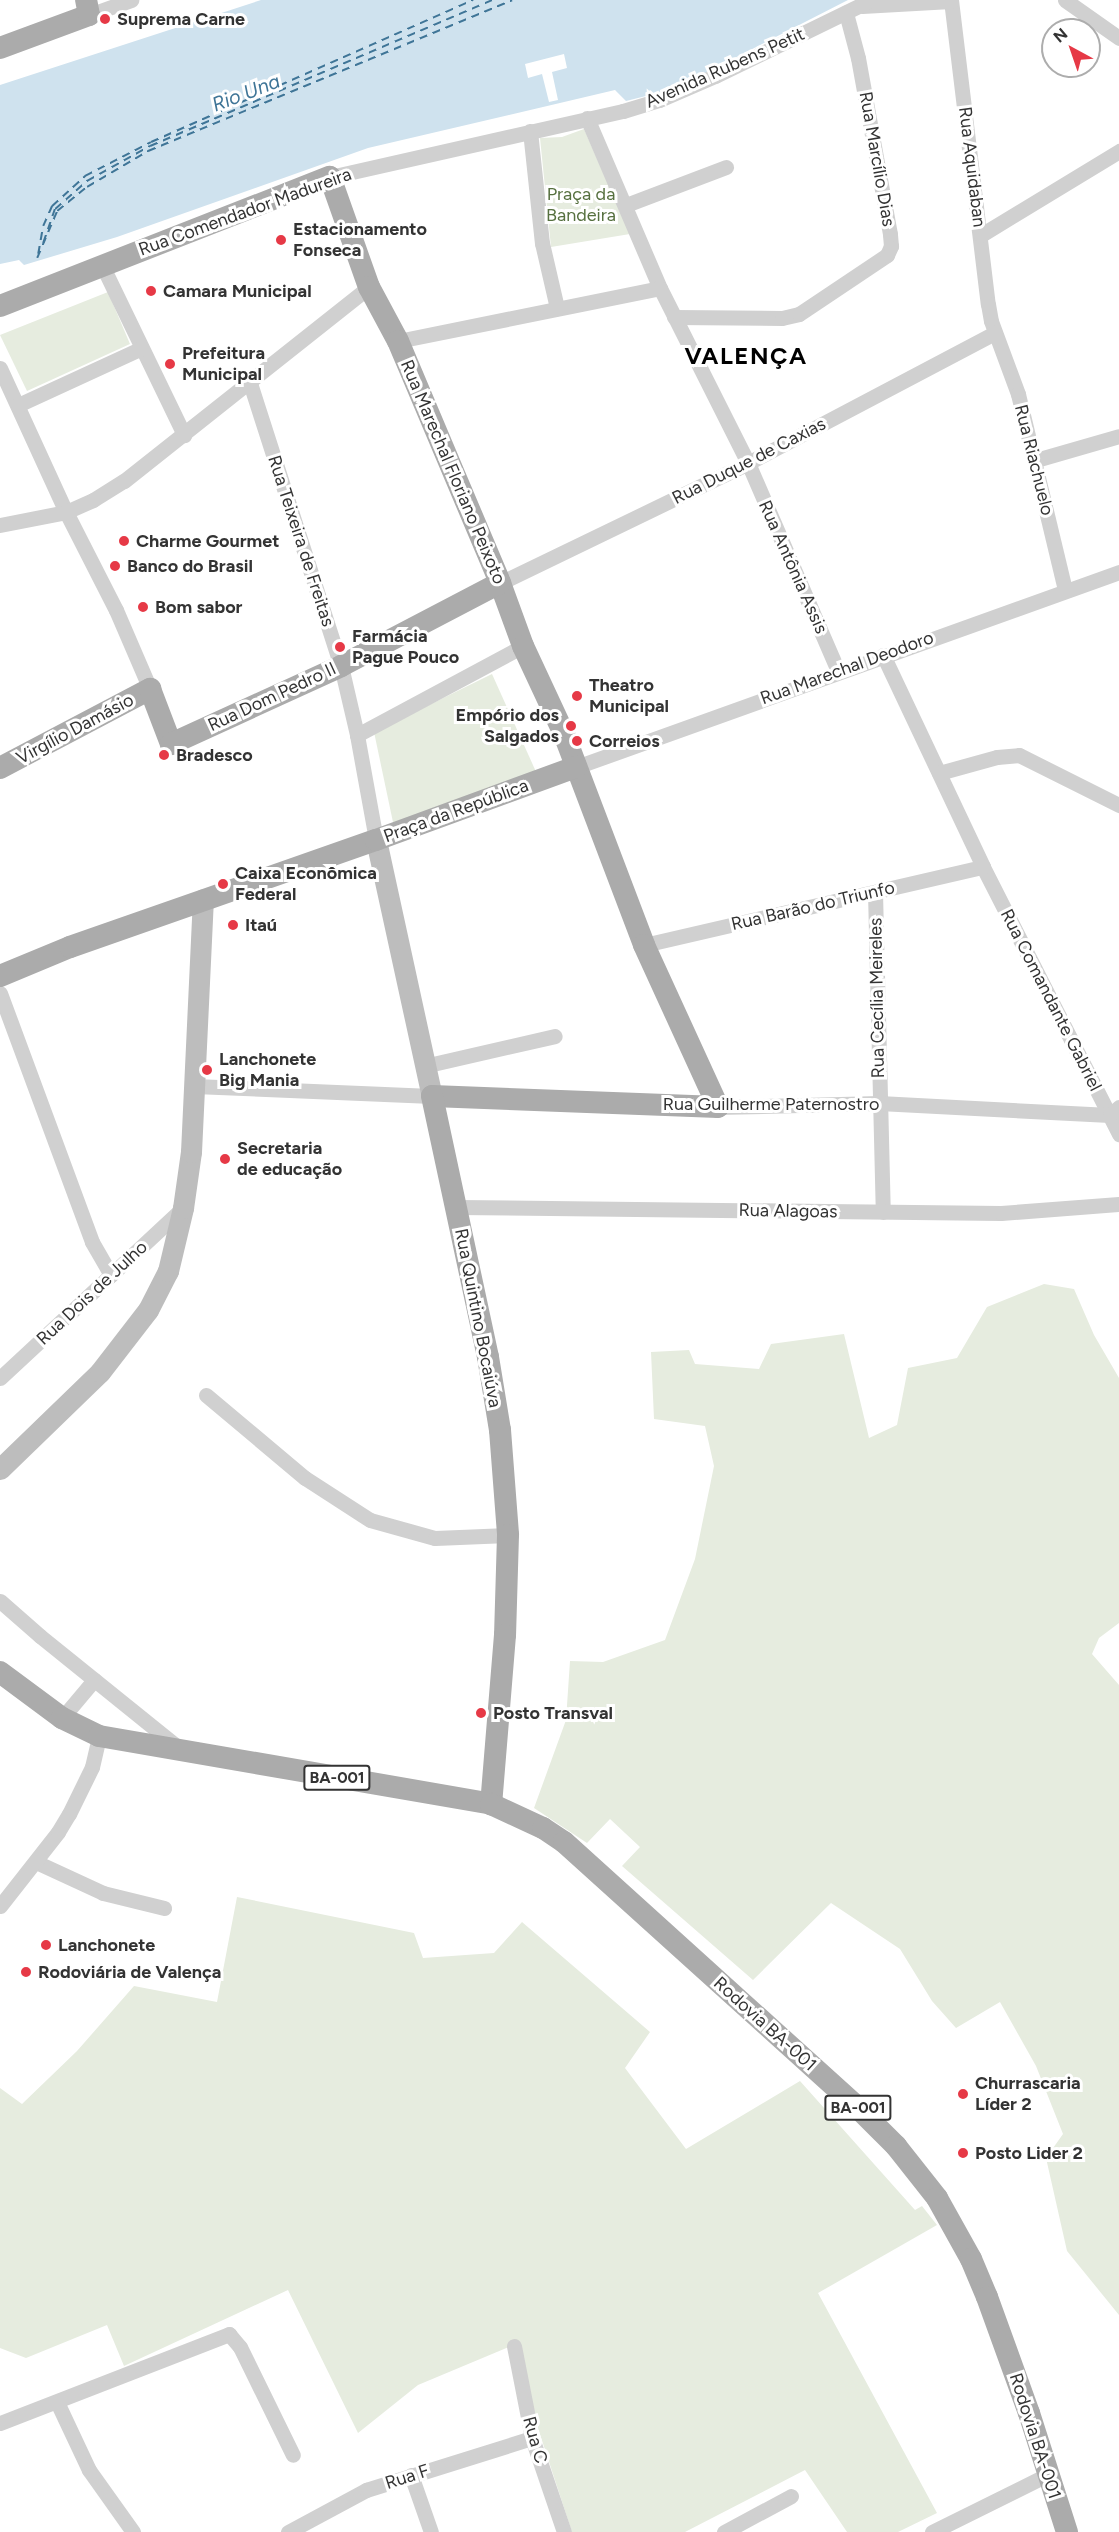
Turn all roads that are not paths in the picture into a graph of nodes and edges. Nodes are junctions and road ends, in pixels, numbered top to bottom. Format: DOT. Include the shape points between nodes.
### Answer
graph roads {
  1 [pos="131,0"];
  2 [pos="1065,0"];
  3 [pos="951,1"];
  4 [pos="858,6"];
  5 [pos="88,8"];
  6 [pos="1119,38"];
  7 [pos="0,48"];
  8 [pos="587,118"];
  9 [pos="530,130"];
  10 [pos="1119,151"];
  11 [pos="726,167"];
  12 [pos="330,177"];
  13 [pos="626,205"];
  14 [pos="981,235"];
  15 [pos="102,266"];
  16 [pos="369,287"];
  17 [pos="660,288"];
  18 [pos="0,306"];
  19 [pos="557,308"];
  20 [pos="674,317"];
  21 [pos="995,333"];
  22 [pos="398,341"];
  23 [pos="140,349"];
  24 [pos="0,368"];
  25 [pos="250,383"];
  26 [pos="18,405"];
  27 [pos="184,435"];
  28 [pos="1119,436"];
  29 [pos="1036,460"];
  30 [pos="748,463"];
  31 [pos="66,512"];
  32 [pos="0,525"];
  33 [pos="1119,572"];
  34 [pos="500,583"];
  35 [pos="1065,590"];
  36 [pos="523,646"];
  37 [pos="883,655"];
  38 [pos="340,666"];
  39 [pos="838,671"];
  40 [pos="150,689"];
  41 [pos="357,735"];
  42 [pos="576,767"];
  43 [pos="0,768"];
  44 [pos="939,773"];
  45 [pos="1119,805"];
  46 [pos="376,840"];
  47 [pos="982,867"];
  48 [pos="875,892"];
  49 [pos="203,899"];
  50 [pos="644,945"];
  51 [pos="0,976"];
  52 [pos="0,993"];
  53 [pos="555,1036"];
  54 [pos="424,1066"];
  55 [pos="194,1086"];
  56 [pos="432,1096"];
  57 [pos="879,1103"];
  58 [pos="718,1107"];
  59 [pos="1114,1111"];
  60 [pos="1119,1134"];
  61 [pos="1119,1204"];
  62 [pos="456,1207"];
  63 [pos="183,1208"];
  64 [pos="883,1212"];
  65 [pos="111,1275"];
  66 [pos="0,1378"];
  67 [pos="206,1395"];
  68 [pos="0,1469"];
  69 [pos="508,1535"];
  70 [pos="0,1601"];
  71 [pos="0,1672"];
  72 [pos="94,1680"];
  73 [pos="62,1718"];
  74 [pos="99,1736"];
  75 [pos="184,1752"];
  76 [pos="491,1804"];
  77 [pos="36,1862"];
  78 [pos="0,1906"];
  79 [pos="164,1908"];
  80 [pos="514,2346"];
  81 [pos="57,2402"];
  82 [pos="0,2423"];
  83 [pos="532,2438"];
  84 [pos="293,2455"];
  85 [pos="1048,2474"];
  86 [pos="411,2475"];
  87 [pos="790,2496"];
  88 [pos="306,2527"];
  89 [pos="133,2532"];
  90 [pos="288,2532"];
  91 [pos="431,2532"];
  92 [pos="564,2532"];
  93 [pos="724,2532"];
  94 [pos="932,2532"];
  95 [pos="1067,2532"];
  1 -- 5 [label="street"];
  2 -- 6 [label="street"];
  3 -- 4 [label="street, Avenida Rubens Petit"];
  3 -- 14 [label="street, Rua Aquidaban"];
  4 -- 8 [label="street, Avenida Rubens Petit" via="659,100"];
  4 -- 20 [label="street, Rua Marcílio Dias" via="858,58 891,234 887,255 799,314 763,318"];
  5 -- 7 [label="main road"];
  8 -- 9 [label="street"];
  8 -- 13 [label="street, Rua Antônia Assis"];
  9 -- 12 [label="street, Rua Comendador Madureira"];
  9 -- 19 [label="street" via="542,243"];
  10 -- 14 [label="street"];
  11 -- 13 [label="street"];
  12 -- 15 [label="main road, Rua Comendador Madureira"];
  12 -- 16 [label="main road, Rua Marechal Floriano Peixoto"];
  13 -- 17 [label="street, Rua Antônia Assis"];
  14 -- 21 [label="street, Rua Aquidaban"];
  15 -- 18 [label="main road, Rua Comendador Madureira"];
  15 -- 23 [label="street"];
  16 -- 22 [label="main road, Rua Marechal Floriano Peixoto"];
  16 -- 25 [label="street"];
  17 -- 19 [label="street"];
  17 -- 20 [label="street, Rua Antônia Assis"];
  19 -- 22 [label="street"];
  20 -- 30 [label="street, Rua Antônia Assis"];
  21 -- 29 [label="street, Rua Riachuelo" via="1018,394"];
  21 -- 30 [label="street, Rua Duque de Caxias"];
  22 -- 34 [label="main road, Rua Marechal Floriano Peixoto"];
  23 -- 26 [label="street"];
  23 -- 27 [label="street"];
  24 -- 26 [label="street"];
  25 -- 27 [label="street"];
  25 -- 38 [label="street, Rua Teixeira de Freitas"];
  26 -- 31 [label="street"];
  27 -- 31 [label="street" via="123,481"];
  28 -- 29 [label="street"];
  29 -- 35 [label="street, Rua Riachuelo"];
  30 -- 34 [label="street, Rua Duque de Caxias"];
  30 -- 39 [label="street, Rua Antônia Assis"];
  31 -- 32 [label="street"];
  31 -- 40 [label="street" via="116,610"];
  33 -- 35 [label="street, Rua Marechal Deodoro"];
  34 -- 36 [label="main road, Rua Marechal Floriano Peixoto"];
  34 -- 38 [label="main road, Rua Dom Pedro II"];
  35 -- 37 [label="street, Rua Marechal Deodoro"];
  36 -- 41 [label="street"];
  36 -- 42 [label="main road, Rua Marechal Floriano Peixoto"];
  37 -- 39 [label="street, Rua Marechal Deodoro"];
  37 -- 44 [label="street, Rua Comandante Gabriel"];
  38 -- 40 [label="main road, Rua Dom Pedro II" via="171,744"];
  38 -- 41 [label="street, Rua Teixeira de Freitas"];
  39 -- 42 [label="street, Rua Marechal Deodoro"];
  40 -- 43 [label="main road, Virgílio Damásio"];
  41 -- 46 [label="street, Praça da República"];
  42 -- 46 [label="main road, Praça da República"];
  42 -- 50 [label="main road, Rua Marechal Floriano Peixoto"];
  44 -- 45 [label="street" via="1019,755"];
  44 -- 47 [label="street, Rua Comandante Gabriel"];
  46 -- 49 [label="main road"];
  46 -- 54 [label="street, Rua Quintino Bocaiúva"];
  47 -- 48 [label="street, Rua Barão do Triunfo"];
  47 -- 59 [label="street, Rua Comandante Gabriel"];
  48 -- 50 [label="street, Rua Barão do Triunfo"];
  48 -- 57 [label="street, Rua Cecília Meireles"];
  49 -- 51 [label="main road" via="69,946"];
  49 -- 55 [label="street"];
  50 -- 58 [label="main road, Rua Marechal Floriano Peixoto"];
  52 -- 65 [label="street" via="92,1242"];
  53 -- 54 [label="street"];
  54 -- 56 [label="street, Rua Quintino Bocaiúva"];
  55 -- 56 [label="street"];
  55 -- 63 [label="street"];
  56 -- 58 [label="main road, Rua Guilherme Paternostro"];
  56 -- 62 [label="main road, Rua Quintino Bocaiúva"];
  57 -- 58 [label="street, Rua Guilherme Paternostro"];
  57 -- 59 [label="street, Rua Guilherme Paternostro"];
  57 -- 64 [label="street, Rua Cecília Meireles"];
  59 -- 60 [label="street, Rua Comandante Gabriel"];
  61 -- 64 [label="street, Rua Alagoas" via="1001,1213"];
  62 -- 64 [label="street, Rua Alagoas"];
  62 -- 69 [label="main road, Rua Quintino Bocaiúva" via="500,1430"];
  63 -- 65 [label="street, Rua Dois de Julho"];
  63 -- 68 [label="street" via="168,1271 148,1310 100,1372"];
  65 -- 66 [label="street, Rua Dois de Julho"];
  67 -- 69 [label="street" via="305,1478 370,1520 435,1538"];
  69 -- 76 [label="main road, Rua Quintino Bocaiúva" via="505,1635"];
  70 -- 72 [label="street, BA-001"];
  71 -- 73 [label="main road, BA-001"];
  72 -- 73 [label="street"];
  72 -- 75 [label="street, BA-001"];
  73 -- 74 [label="main road, BA-001"];
  74 -- 75 [label="main road, BA-001"];
  74 -- 77 [label="street" via="83,1789"];
  75 -- 76 [label="main road, BA-001"];
  76 -- 85 [label="main road, Rodovia BA-001 / BA-001" via="543,1828 594,1867 856,2106 922,2178 975,2268"];
  77 -- 78 [label="street"];
  77 -- 79 [label="street" via="103,1893"];
  80 -- 83 [label="street, Rua C"];
  81 -- 82 [label="street"];
  81 -- 84 [label="street" via="231,2334"];
  81 -- 89 [label="street" via="89,2470"];
  83 -- 86 [label="street, Rua F"];
  83 -- 92 [label="street, Rua C"];
  85 -- 94 [label="street"];
  85 -- 95 [label="main road, Rodovia BA-001 / BA-001"];
  86 -- 88 [label="street, Rua F" via="366,2490"];
  86 -- 91 [label="street"];
  87 -- 93 [label="street"];
  88 -- 90 [label="street, Rua F"];
}
